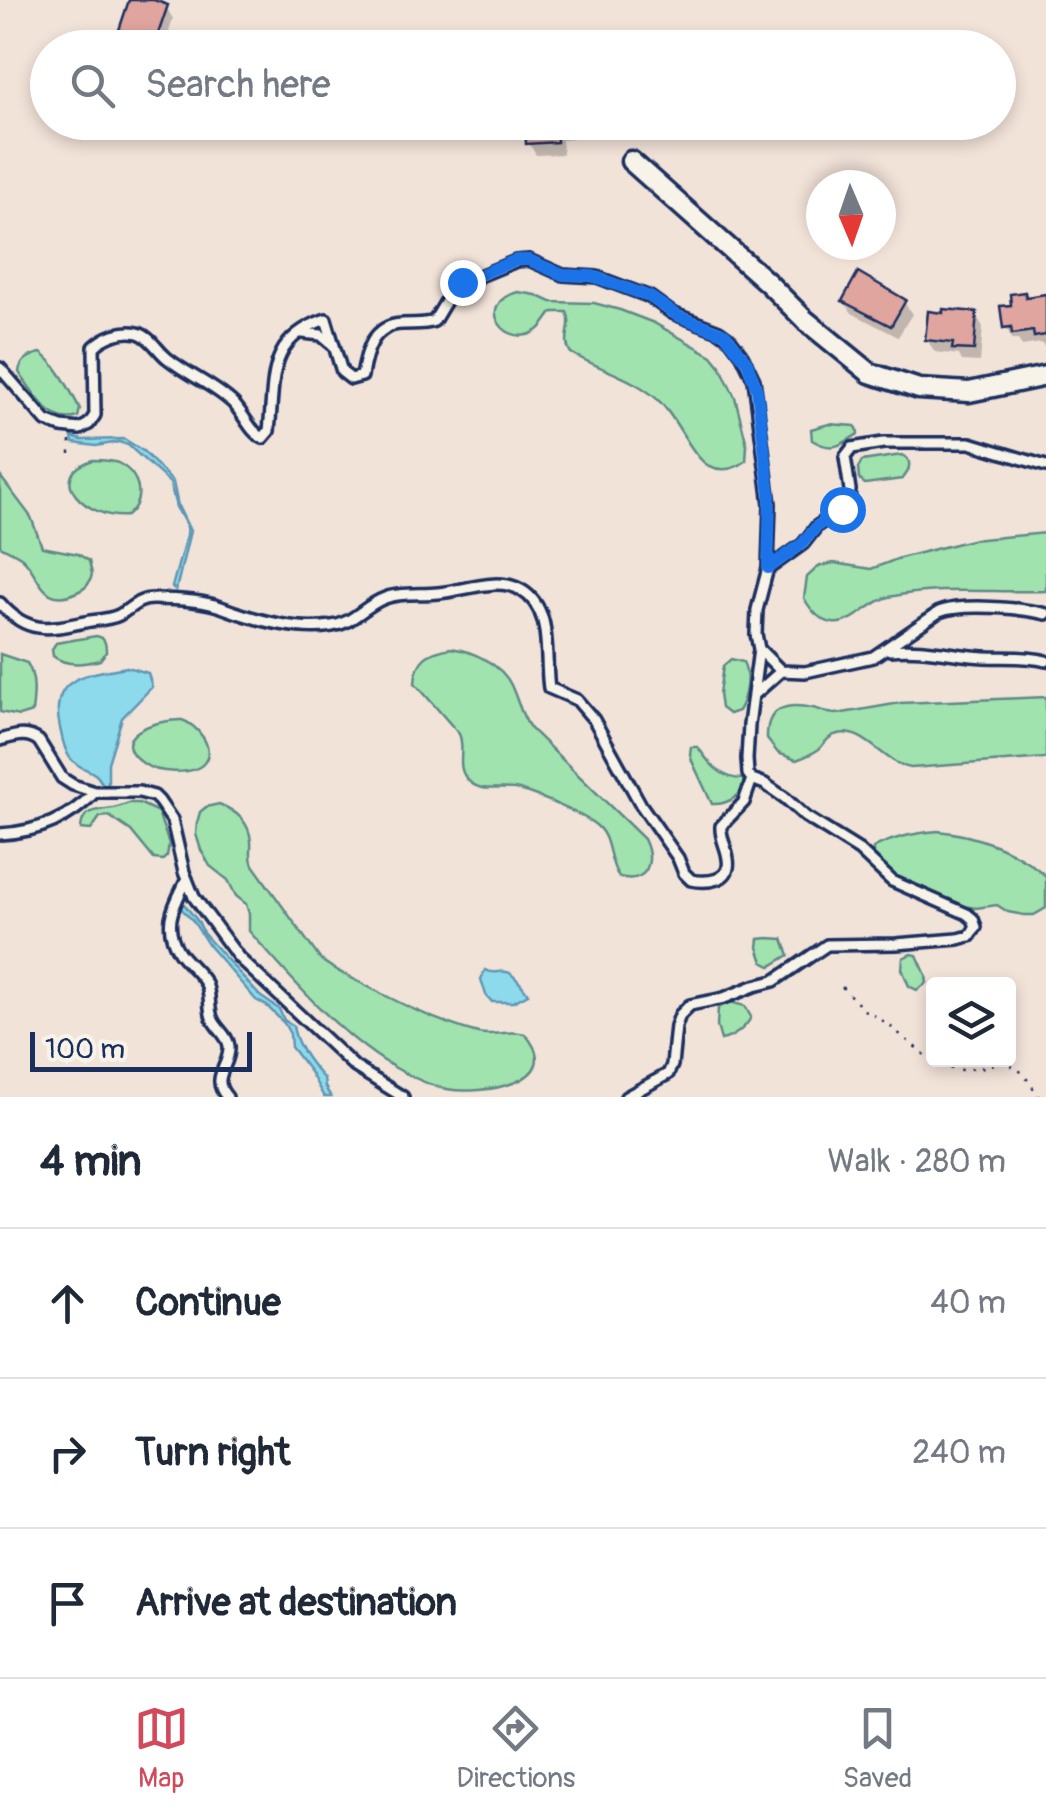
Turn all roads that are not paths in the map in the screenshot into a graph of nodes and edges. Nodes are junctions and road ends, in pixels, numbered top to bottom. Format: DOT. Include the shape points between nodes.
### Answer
graph roads {
  1 [pos="630,161"];
  2 [pos="298,334"];
  3 [pos="334,348"];
  4 [pos="0,368"];
  5 [pos="1046,376"];
  6 [pos="1046,466"];
  7 [pos="768,568"];
  8 [pos="0,603"];
  9 [pos="1046,614"];
  10 [pos="758,649"];
  11 [pos="884,652"];
  12 [pos="1046,661"];
  13 [pos="781,671"];
  14 [pos="754,695"];
  15 [pos="0,740"];
  16 [pos="752,779"];
  17 [pos="95,792"];
  18 [pos="0,834"];
  19 [pos="187,879"];
  20 [pos="228,1097"];
  21 [pos="402,1097"];
  22 [pos="626,1097"];
  1 -- 5 [label="street" via="870,373 920,390 969,392"];
  2 -- 3 [label="lane" via="316,333"];
  2 -- 3 [label="lane" via="326,318"];
  2 -- 4 [label="lane" via="277,361 264,438 225,396 136,332 94,347 96,409 84,427 46,421"];
  3 -- 7 [label="lane" via="346,378 360,378 368,347 384,328 434,321 455,286 522,260 626,288 720,332 742,354 757,390 770,494"];
  6 -- 7 [label="lane" via="970,443 852,448 845,457 845,507"];
  7 -- 10 [label="lane" via="757,610"];
  8 -- 16 [label="lane" via="18,621 42,628 115,616 138,601 156,599 216,606 269,623 325,627 393,596 511,586 541,614 549,688 577,700 594,720 690,880 725,874 722,826 744,802"];
  9 -- 11 [label="lane" via="948,609"];
  10 -- 13 [label="lane"];
  10 -- 14 [label="lane"];
  11 -- 12 [label="lane"];
  11 -- 13 [label="lane" via="833,667"];
  13 -- 14 [label="lane"];
  14 -- 16 [label="lane" via="746,759"];
  15 -- 17 [label="lane" via="34,737 62,778"];
  16 -- 22 [label="lane" via="854,846 895,883 967,914 974,932 958,940 827,945 774,981 690,1005 678,1020 668,1074"];
  17 -- 18 [label="lane" via="60,820"];
  17 -- 19 [label="lane" via="154,796 172,820"];
  19 -- 20 [label="lane" via="171,910 172,933 207,986 212,1016 228,1041 220,1083"];
  19 -- 21 [label="lane" via="239,958 355,1067"];
}
